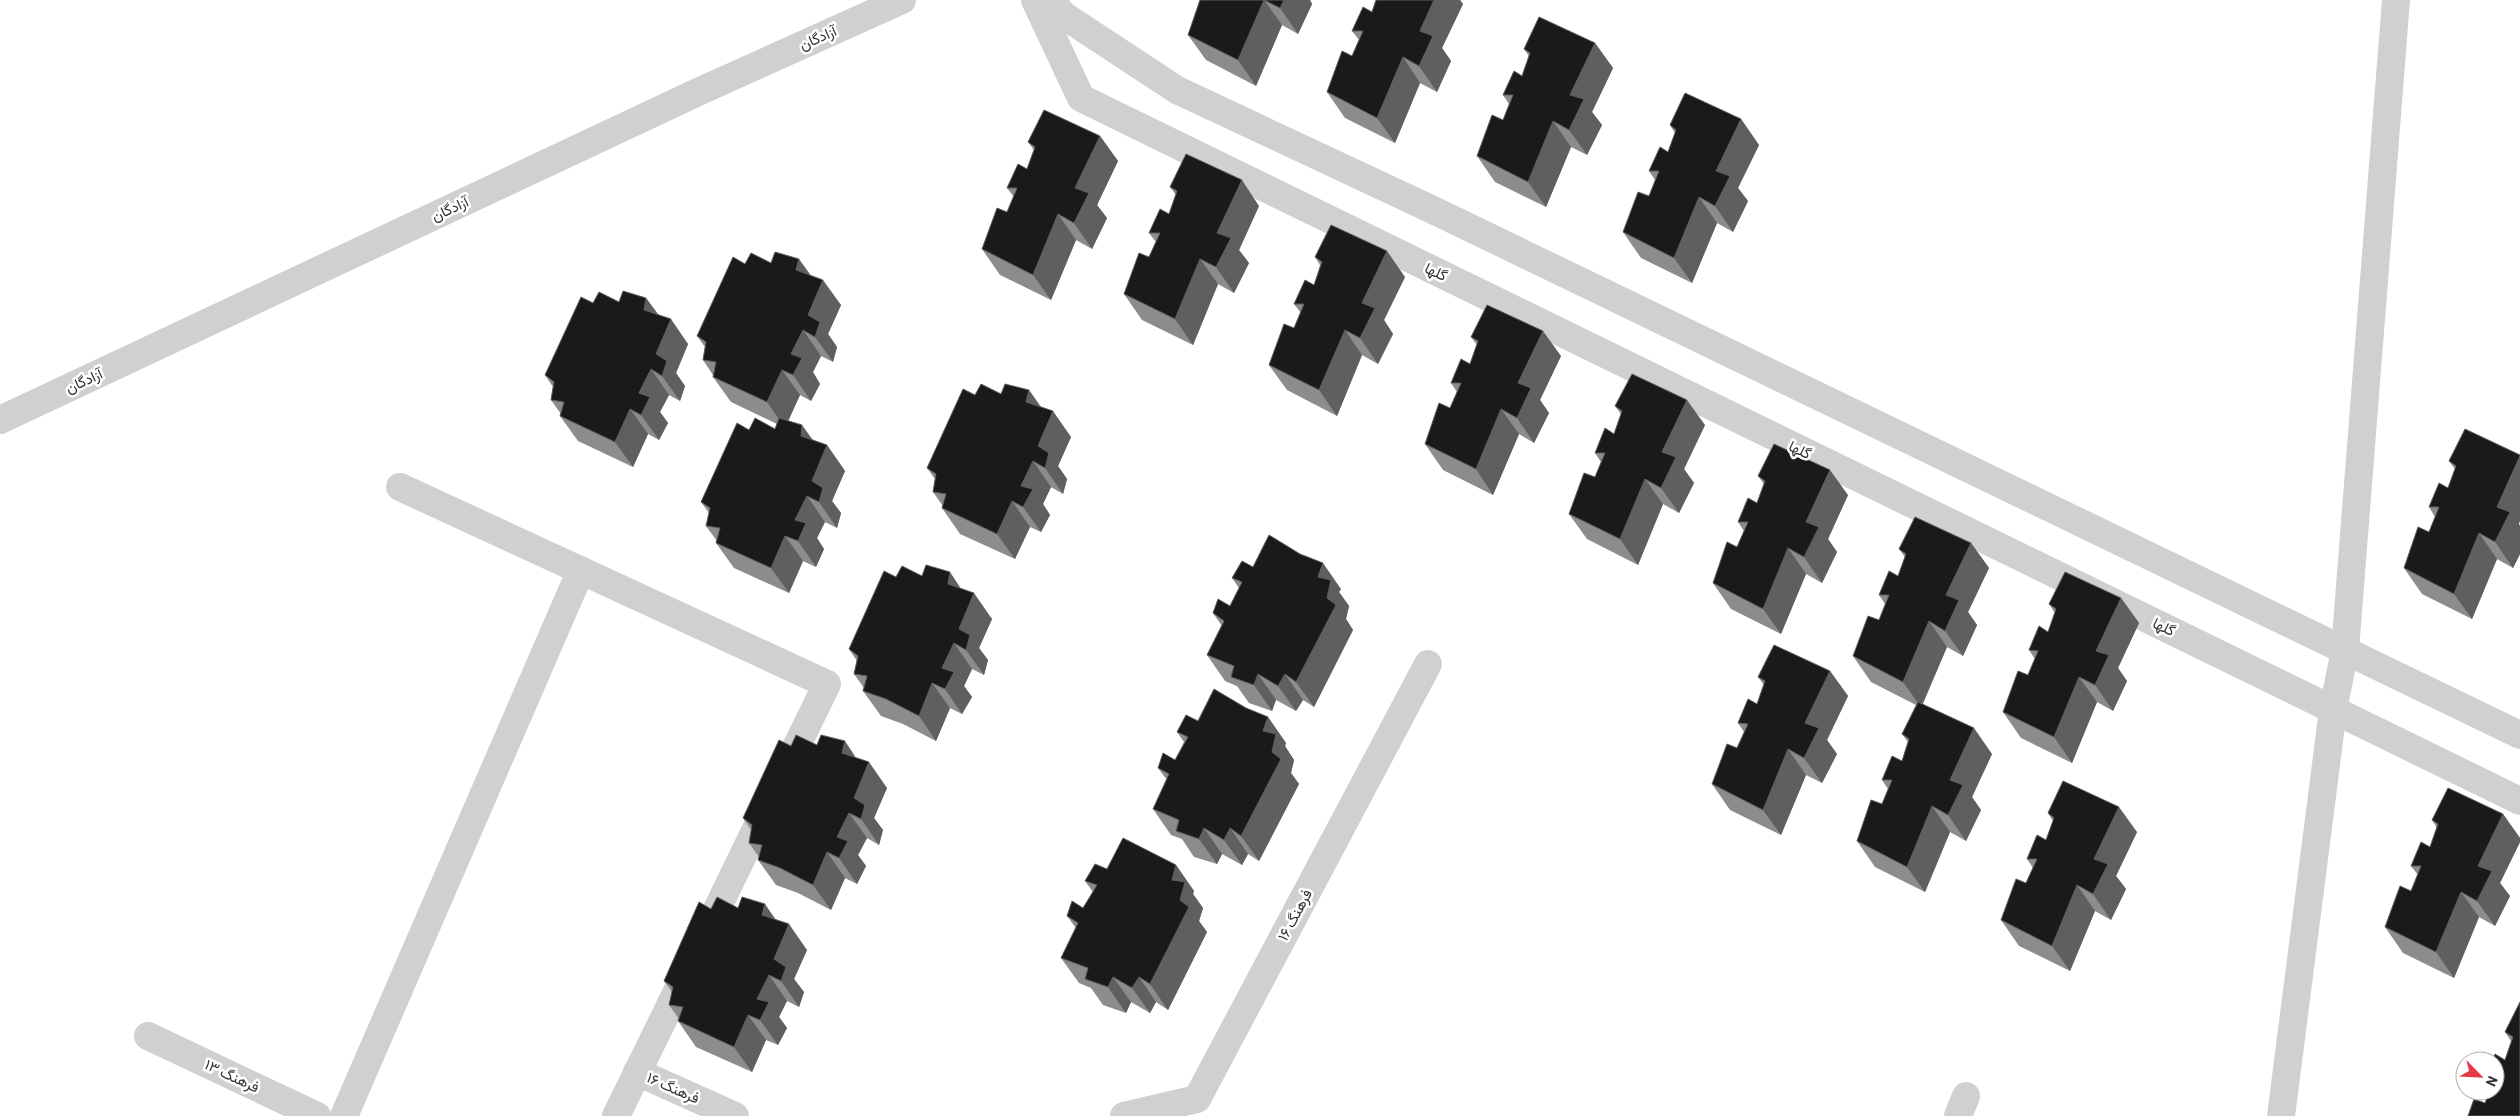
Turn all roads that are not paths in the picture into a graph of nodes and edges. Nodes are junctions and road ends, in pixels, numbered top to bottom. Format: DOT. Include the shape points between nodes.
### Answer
graph roads {
  1 [pos="902,0"];
  2 [pos="1035,0"];
  3 [pos="1051,0"];
  4 [pos="2396,0"];
  5 [pos="0,420"];
  6 [pos="400,487"];
  7 [pos="581,570"];
  8 [pos="2345,650"];
  9 [pos="1428,664"];
  10 [pos="2333,710"];
  11 [pos="2520,735"];
  12 [pos="2520,802"];
  13 [pos="148,1036"];
  14 [pos="637,1072"];
  15 [pos="317,1116"];
  16 [pos="344,1116"];
  17 [pos="616,1116"];
  18 [pos="736,1116"];
  19 [pos="1124,1116"];
  20 [pos="2281,1116"];
  1 -- 5 [label="street, آزادگان"];
  2 -- 10 [label="street, گلها" via="1081,98"];
  3 -- 8 [label="street" via="1063,15 1177,90 1442,214"];
  4 -- 8 [label="street"];
  6 -- 7 [label="street"];
  7 -- 14 [label="street" via="827,684"];
  7 -- 16 [label="street"];
  8 -- 10 [label="street"];
  8 -- 11 [label="street"];
  9 -- 19 [label="street, فرهنگ ۱۶" via="1197,1099"];
  10 -- 12 [label="street, گلها"];
  10 -- 20 [label="street"];
  13 -- 15 [label="street, فرهنگ ۱۳"];
  14 -- 17 [label="street"];
  14 -- 18 [label="street, فرهنگ ۱۶"];
}
